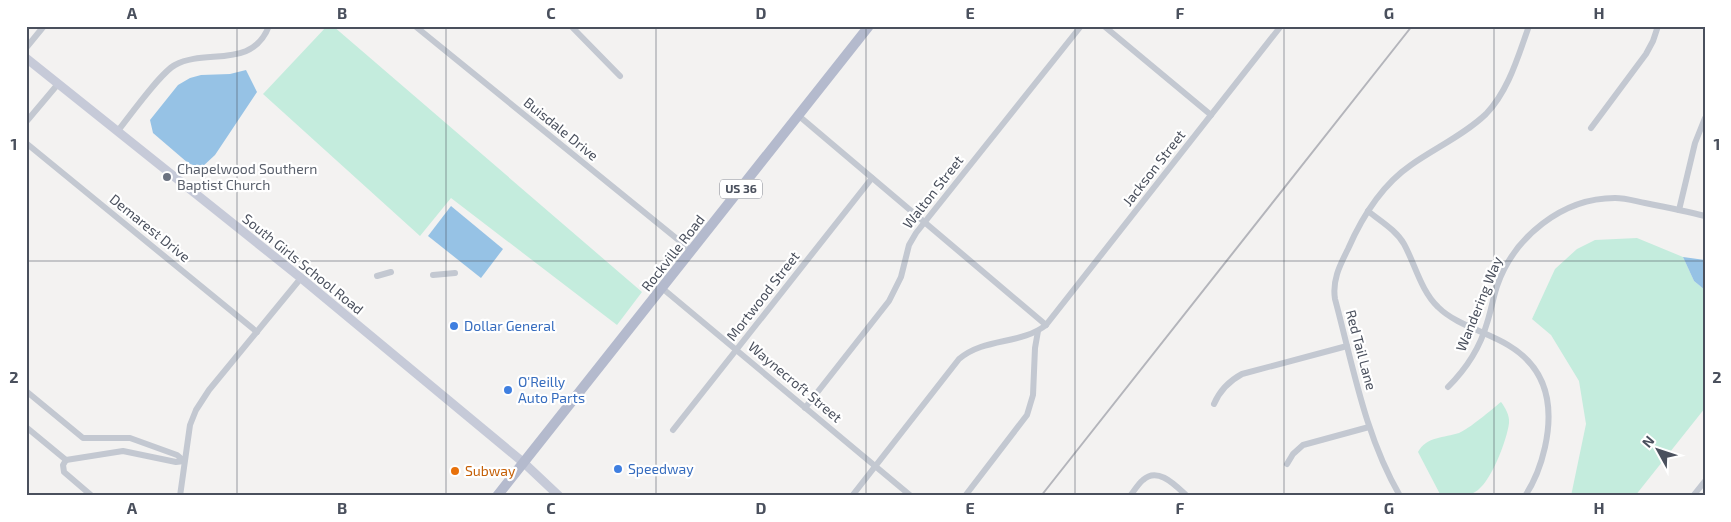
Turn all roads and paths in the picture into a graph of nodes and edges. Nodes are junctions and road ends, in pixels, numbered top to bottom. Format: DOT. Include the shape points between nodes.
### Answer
graph roads {
  1 [pos="44,26"];
  2 [pos="269,26"];
  3 [pos="415,26"];
  4 [pos="571,26"];
  5 [pos="869,26"];
  6 [pos="1081,26"];
  7 [pos="1104,26"];
  8 [pos="1281,26"];
  9 [pos="1529,26"];
  10 [pos="1658,26"];
  11 [pos="26,48"];
  12 [pos="26,58"];
  13 [pos="620,76"];
  14 [pos="58,84"];
  15 [pos="1211,115"];
  16 [pos="799,116"];
  17 [pos="1705,118"];
  18 [pos="26,122"];
  19 [pos="1591,128"];
  20 [pos="117,132"];
  21 [pos="26,143"];
  22 [pos="872,178"];
  23 [pos="1679,210"];
  24 [pos="1368,211"];
  25 [pos="1705,216"];
  26 [pos="925,222"];
  27 [pos="692,251"];
  28 [pos="391,272"];
  29 [pos="455,273"];
  30 [pos="433,275"];
  31 [pos="377,276"];
  32 [pos="300,278"];
  33 [pos="662,288"];
  34 [pos="1046,324"];
  35 [pos="1038,331"];
  36 [pos="257,332"];
  37 [pos="1484,333"];
  38 [pos="1347,346"];
  39 [pos="736,350"];
  40 [pos="1448,387"];
  41 [pos="26,391"];
  42 [pos="1214,404"];
  43 [pos="805,408"];
  44 [pos="26,427"];
  45 [pos="1369,428"];
  46 [pos="673,430"];
  47 [pos="66,460"];
  48 [pos="184,461"];
  49 [pos="524,463"];
  50 [pos="1287,464"];
  51 [pos="875,466"];
  52 [pos="1705,481"];
  53 [pos="92,496"];
  54 [pos="180,496"];
  55 [pos="497,496"];
  56 [pos="559,496"];
  57 [pos="852,496"];
  58 [pos="911,496"];
  59 [pos="965,496"];
  60 [pos="1130,496"];
  61 [pos="1187,496"];
  62 [pos="1400,496"];
  63 [pos="1525,496"];
  64 [pos="1693,496"];
  1 -- 11 [label="street"];
  2 -- 20 [label="street" via="259,42 242,53 188,60 172,66"];
  3 -- 27 [label="street, Buisdale Drive"];
  4 -- 13 [label="street"];
  5 -- 16 [label="main road, Rockville Road / US 36"];
  6 -- 26 [label="street, Walton Street"];
  7 -- 15 [label="street"];
  8 -- 15 [label="street, Jackson Street"];
  9 -- 24 [label="street, Red Tail Lane" via="1506,86 1486,114 1407,168 1390,183"];
  10 -- 19 [label="street" via="1646,54"];
  12 -- 14 [label="main road, South Girls School Road"];
  14 -- 18 [label="street"];
  14 -- 20 [label="main road, South Girls School Road"];
  15 -- 34 [label="street, Jackson Street"];
  16 -- 22 [label="street"];
  16 -- 27 [label="main road, Rockville Road / US 36"];
  17 -- 23 [label="street" via="1695,143"];
  20 -- 32 [label="main road, South Girls School Road"];
  21 -- 36 [label="street, Demarest Drive"];
  22 -- 26 [label="street"];
  22 -- 39 [label="street, Mortwood Street"];
  23 -- 25 [label="street, Wandering Way"];
  23 -- 37 [label="street, Wandering Way" via="1616,198 1587,202 1557,214 1530,233 1508,262 1497,286"];
  24 -- 37 [label="street" via="1401,240 1429,296 1439,308"];
  24 -- 38 [label="street, Red Tail Lane" via="1354,234 1334,282"];
  26 -- 34 [label="street"];
  26 -- 43 [label="street, Walton Street" via="909,245 901,277 889,301"];
  27 -- 33 [label="main road, Rockville Road / US 36"];
  28 -- 31 [label="street"];
  29 -- 30 [label="street"];
  32 -- 36 [label="street"];
  32 -- 49 [label="main road, South Girls School Road"];
  33 -- 39 [label="street, Waynecroft Street"];
  33 -- 49 [label="main road, Rockville Road / US 36"];
  34 -- 35 [label="street, Jackson Street"];
  35 -- 51 [label="street" via="986,344 964,355"];
  35 -- 59 [label="street" via="1033,395 1027,415"];
  36 -- 48 [label="street" via="196,410"];
  37 -- 40 [label="street, Wandering Way" via="1471,360"];
  37 -- 63 [label="street" via="1508,344 1527,359 1542,382 1548,401 1548,429 1541,464"];
  38 -- 42 [label="street" via="1242,374 1228,383"];
  38 -- 45 [label="street, Red Tail Lane"];
  39 -- 43 [label="street, Waynecroft Street"];
  39 -- 46 [label="street, Mortwood Street"];
  41 -- 48 [label="street" via="83,438 130,438 177,455"];
  43 -- 51 [label="street, Waynecroft Street"];
  44 -- 47 [label="street"];
  45 -- 50 [label="street" via="1303,445"];
  45 -- 62 [label="street, Red Tail Lane" via="1383,465"];
  47 -- 48 [label="street" via="123,451"];
  47 -- 53 [label="street" via="64,472"];
  48 -- 54 [label="street"];
  49 -- 55 [label="main road, Rockville Road / US 36"];
  49 -- 56 [label="main road, South Girls School Road"];
  51 -- 57 [label="street"];
  51 -- 58 [label="street, Waynecroft Street"];
  52 -- 64 [label="street"];
  60 -- 61 [label="street" via="1143,480 1153,476 1162,476"];
}
